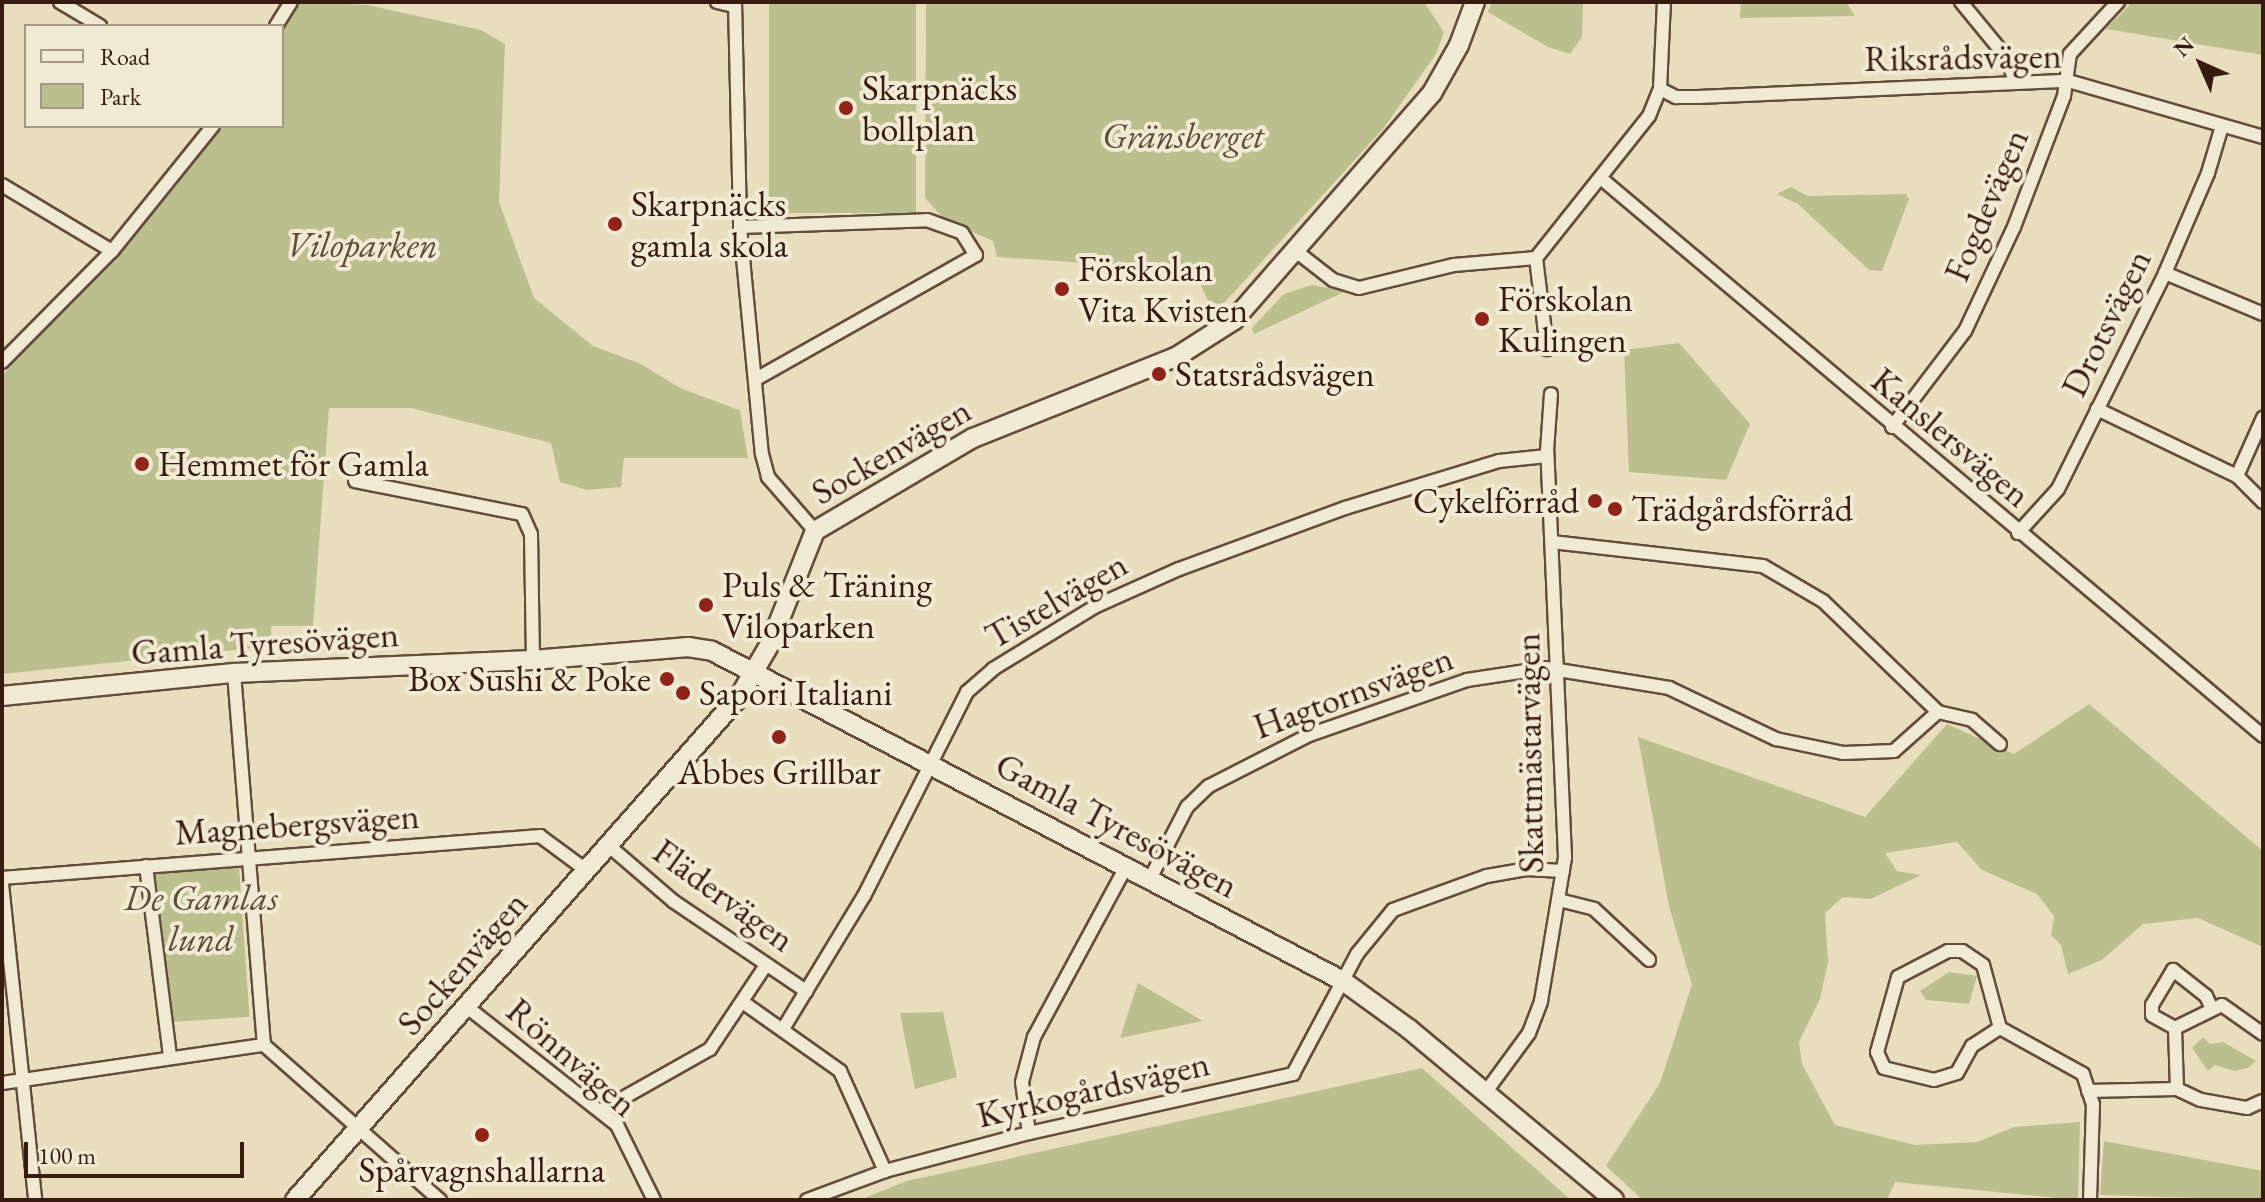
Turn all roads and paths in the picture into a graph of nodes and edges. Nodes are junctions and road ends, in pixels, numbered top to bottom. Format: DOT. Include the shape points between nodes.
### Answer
graph roads {
  1 [pos="60,2"];
  2 [pos="291,2"];
  3 [pos="717,2"];
  4 [pos="1475,2"];
  5 [pos="1664,2"];
  6 [pos="1961,2"];
  7 [pos="2118,2"];
  8 [pos="735,4"];
  9 [pos="97,24"];
  10 [pos="277,24"];
  11 [pos="2015,81"];
  12 [pos="2063,81"];
  13 [pos="1660,89"];
  14 [pos="2222,126"];
  15 [pos="211,128"];
  16 [pos="2263,137"];
  17 [pos="1603,180"];
  18 [pos="2,185"];
  19 [pos="740,227"];
  20 [pos="112,251"];
  21 [pos="1297,252"];
  22 [pos="1536,258"];
  23 [pos="2165,273"];
  24 [pos="2263,314"];
  25 [pos="1547,349"];
  26 [pos="2,362"];
  27 [pos="756,379"];
  28 [pos="1551,394"];
  29 [pos="2097,409"];
  30 [pos="2263,418"];
  31 [pos="1892,427"];
  32 [pos="1547,456"];
  33 [pos="2237,476"];
  34 [pos="355,481"];
  35 [pos="2263,502"];
  36 [pos="815,531"];
  37 [pos="2018,533"];
  38 [pos="1552,542"];
  39 [pos="533,660"];
  40 [pos="1560,669"];
  41 [pos="757,670"];
  42 [pos="234,673"];
  43 [pos="2,696"];
  44 [pos="1938,712"];
  45 [pos="2263,736"];
  46 [pos="2000,744"];
  47 [pos="930,765"];
  48 [pos="608,845"];
  49 [pos="247,857"];
  50 [pos="1127,865"];
  51 [pos="146,866"];
  52 [pos="586,870"];
  53 [pos="1563,871"];
  54 [pos="1151,877"];
  55 [pos="2,881"];
  56 [pos="1559,900"];
  57 [pos="1649,960"];
  58 [pos="766,965"];
  59 [pos="1343,981"];
  60 [pos="806,991"];
  61 [pos="744,1003"];
  62 [pos="467,1007"];
  63 [pos="2212,1009"];
  64 [pos="2000,1028"];
  65 [pos="2175,1028"];
  66 [pos="783,1029"];
  67 [pos="2263,1034"];
  68 [pos="264,1045"];
  69 [pos="170,1057"];
  70 [pos="19,1079"];
  71 [pos="2,1083"];
  72 [pos="2177,1089"];
  73 [pos="2088,1091"];
  74 [pos="1485,1093"];
  75 [pos="2263,1101"];
  76 [pos="600,1111"];
  77 [pos="359,1127"];
  78 [pos="1029,1133"];
  79 [pos="885,1171"];
  80 [pos="35,1200"];
  81 [pos="295,1200"];
  82 [pos="440,1200"];
  83 [pos="654,1200"];
  84 [pos="807,1200"];
  85 [pos="1614,1200"];
  86 [pos="2090,1200"];
  1 -- 9 [label="street"];
  2 -- 10 [label="street"];
  3 -- 8 [label="street"];
  4 -- 21 [label="street, Sockenvägen" via="1454,57 1432,93"];
  5 -- 13 [label="street"];
  6 -- 11 [label="street" via="2007,58"];
  7 -- 12 [label="street, Fogdevägen" via="2070,54"];
  8 -- 19 [label="street"];
  11 -- 12 [label="street, Riksrådsvägen"];
  11 -- 13 [label="street, Riksrådsvägen" via="1698,97 1676,97"];
  12 -- 14 [label="street, Riksrådsvägen"];
  12 -- 31 [label="street, Fogdevägen" via="2064,96 2014,227 1965,331"];
  13 -- 17 [label="street" via="1636,139"];
  14 -- 16 [label="street, Riksrådsvägen"];
  14 -- 23 [label="street, Drotsvägen"];
  15 -- 20 [label="street"];
  17 -- 22 [label="street"];
  17 -- 31 [label="street, Kanslersvägen"];
  18 -- 20 [label="street"];
  19 -- 27 [label="street"];
  19 -- 27 [label="street" via="927,220 962,233 976,255"];
  20 -- 26 [label="street"];
  21 -- 22 [label="street" via="1333,280 1359,288 1454,265"];
  21 -- 36 [label="street, Sockenvägen" via="1240,314 1197,346 973,438"];
  22 -- 25 [label="street"];
  23 -- 24 [label="street"];
  23 -- 29 [label="street, Drotsvägen"];
  27 -- 36 [label="street" via="768,477"];
  28 -- 32 [label="street, Skattmästarvägen"];
  29 -- 33 [label="street"];
  29 -- 37 [label="street, Drotsvägen" via="2058,489"];
  30 -- 33 [label="street"];
  31 -- 37 [label="street, Kanslersvägen"];
  32 -- 38 [label="street, Skattmästarvägen"];
  32 -- 47 [label="street, Tistelvägen" via="1499,461 1345,508 1179,569 1094,607 1041,635 967,692"];
  33 -- 35 [label="street"];
  34 -- 39 [label="street" via="522,514 531,534"];
  36 -- 41 [label="street, Sockenvägen"];
  37 -- 45 [label="street, Kanslersvägen"];
  38 -- 40 [label="street, Skattmästarvägen"];
  38 -- 44 [label="street" via="1763,566 1823,601"];
  39 -- 41 [label="street, Gamla Tyresövägen" via="688,647 723,654"];
  39 -- 42 [label="street, Gamla Tyresövägen"];
  40 -- 44 [label="street, Hagtornsvägen" via="1669,688 1776,739 1843,753 1894,751"];
  40 -- 53 [label="street, Skattmästarvägen"];
  40 -- 54 [label="street, Hagtornsvägen" via="1467,680 1400,700 1266,753 1209,786 1187,807"];
  41 -- 47 [label="street, Gamla Tyresövägen"];
  41 -- 48 [label="street, Sockenvägen" via="731,707"];
  42 -- 43 [label="street, Gamla Tyresövägen"];
  42 -- 49 [label="street"];
  44 -- 46 [label="street" via="1972,720"];
  47 -- 50 [label="street, Gamla Tyresövägen"];
  47 -- 60 [label="street, Tistelvägen" via="864,896"];
  48 -- 52 [label="street, Sockenvägen"];
  48 -- 58 [label="street, Flädervägen" via="673,901"];
  49 -- 51 [label="street, Magnebergsvägen"];
  49 -- 52 [label="street, Magnebergsvägen" via="540,836"];
  49 -- 68 [label="street"];
  50 -- 54 [label="street, Gamla Tyresövägen"];
  50 -- 78 [label="street" via="1029,1050 1022,1082"];
  51 -- 55 [label="street, Magnebergsvägen"];
  51 -- 69 [label="street"];
  52 -- 62 [label="street, Sockenvägen"];
  53 -- 56 [label="street, Skattmästarvägen"];
  53 -- 59 [label="street, Kyrkogårdsvägen" via="1526,869 1487,876 1393,910 1367,938"];
  54 -- 59 [label="street, Gamla Tyresövägen"];
  55 -- 70 [label="street"];
  56 -- 57 [label="street" via="1594,909"];
  56 -- 74 [label="street, Skattmästarvägen" via="1551,959 1529,1033"];
  58 -- 60 [label="street, Flädervägen"];
  58 -- 61 [label="street"];
  59 -- 74 [label="street, Gamla Tyresövägen"];
  59 -- 78 [label="street, Kyrkogårdsvägen" via="1293,1074"];
  60 -- 66 [label="street, Tistelvägen"];
  61 -- 66 [label="street"];
  61 -- 76 [label="street" via="710,1049"];
  62 -- 76 [label="street, Rönnvägen"];
  62 -- 77 [label="street, Sockenvägen"];
  63 -- 65 [label="street"];
  63 -- 65 [label="street" via="2206,996 2173,970 2152,1005 2152,1015"];
  63 -- 67 [label="street" via="2222,1005"];
  64 -- 64 [label="street" via="1983,965 1962,951 1948,951 1898,977 1877,1052 1884,1068 1934,1080 1957,1073 1972,1046"];
  64 -- 73 [label="street" via="2083,1074"];
  65 -- 72 [label="street"];
  66 -- 79 [label="street" via="840,1071"];
  68 -- 69 [label="street"];
  68 -- 77 [label="street"];
  69 -- 70 [label="street"];
  70 -- 71 [label="street"];
  70 -- 80 [label="street"];
  72 -- 73 [label="street"];
  72 -- 75 [label="street" via="2201,1100 2247,1108"];
  73 -- 86 [label="street" via="2093,1104"];
  74 -- 85 [label="street, Gamla Tyresövägen"];
  76 -- 83 [label="street, Rönnvägen" via="617,1125"];
  77 -- 81 [label="street, Sockenvägen"];
  77 -- 82 [label="street"];
  78 -- 79 [label="street, Kyrkogårdsvägen"];
  79 -- 84 [label="street, Kyrkogårdsvägen"];
}
